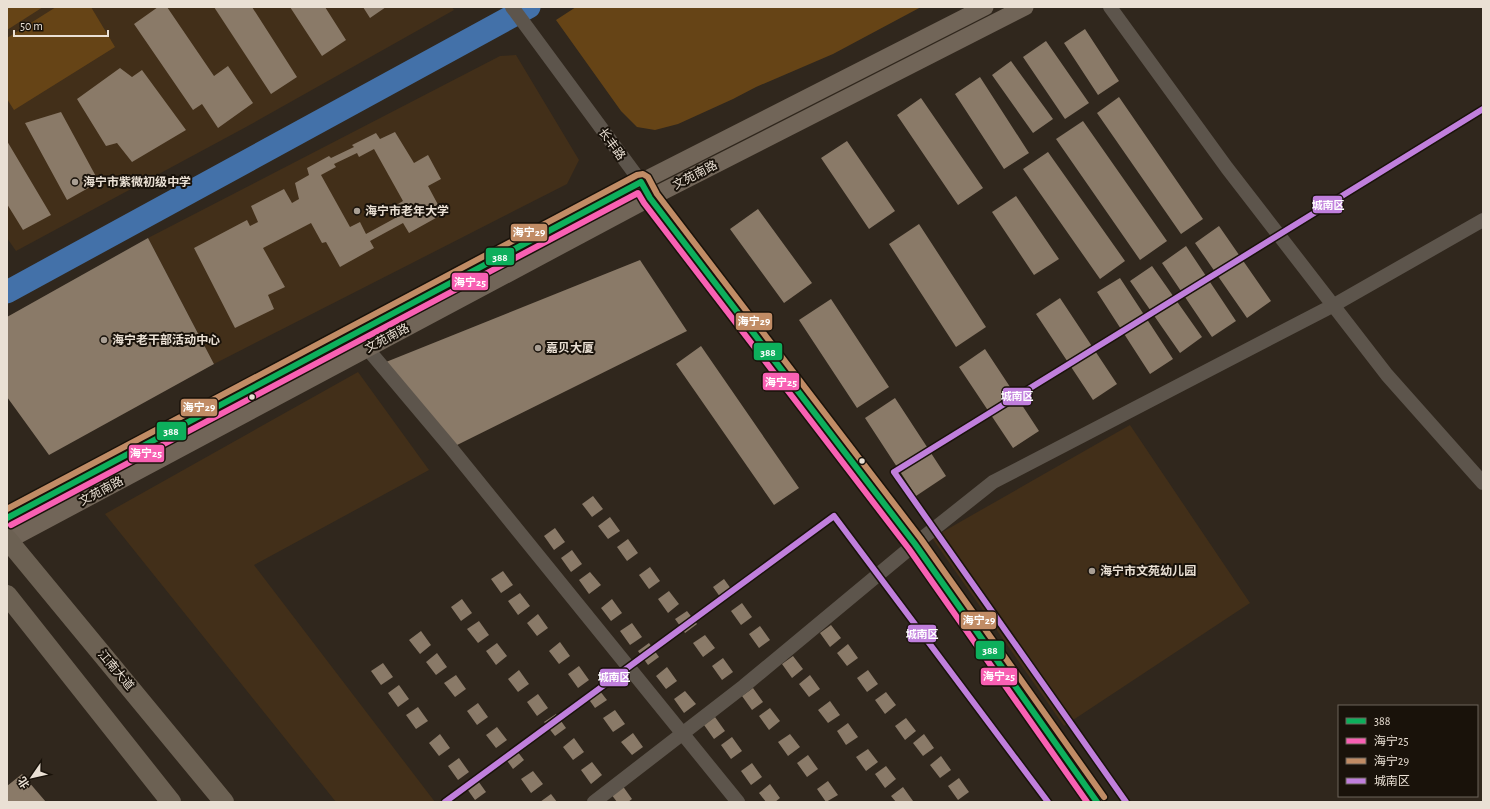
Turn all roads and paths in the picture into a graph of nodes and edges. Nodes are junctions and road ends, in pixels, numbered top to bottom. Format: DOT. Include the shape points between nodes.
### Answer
graph roads {
  1 [pos="512,7"];
  2 [pos="985,7"];
  3 [pos="1025,7"];
  4 [pos="1110,7"];
  5 [pos="641,182"];
  6 [pos="650,198"];
  7 [pos="1483,220"];
  8 [pos="1334,305"];
  9 [pos="355,334"];
  10 [pos="368,349"];
  11 [pos="1483,483"];
  12 [pos="7,518"];
  13 [pos="7,540"];
  14 [pos="915,544"];
  15 [pos="7,595"];
  16 [pos="683,734"];
  17 [pos="171,802"];
  18 [pos="224,802"];
  19 [pos="594,802"];
  20 [pos="738,802"];
  21 [pos="1097,802"];
  1 -- 5 [label="street, 长丰路"];
  2 -- 5 [label="main road, 文苑南路"];
  3 -- 6 [label="main road, 文苑南路"];
  4 -- 8 [label="street" via="1227,168"];
  5 -- 6 [label="street, 长丰路"];
  5 -- 9 [label="main road, 文苑南路"];
  6 -- 10 [label="main road, 文苑南路"];
  6 -- 14 [label="street, 长丰路"];
  7 -- 8 [label="street"];
  8 -- 11 [label="street" via="1387,375"];
  8 -- 14 [label="street" via="993,482"];
  9 -- 10 [label="street"];
  9 -- 12 [label="main road, 文苑南路"];
  10 -- 13 [label="main road, 文苑南路"];
  10 -- 16 [label="street"];
  13 -- 18 [label="highway, 江南大道"];
  14 -- 16 [label="street"];
  14 -- 21 [label="street, 长丰路"];
  15 -- 17 [label="highway"];
  16 -- 19 [label="street"];
  16 -- 20 [label="street"];
}
